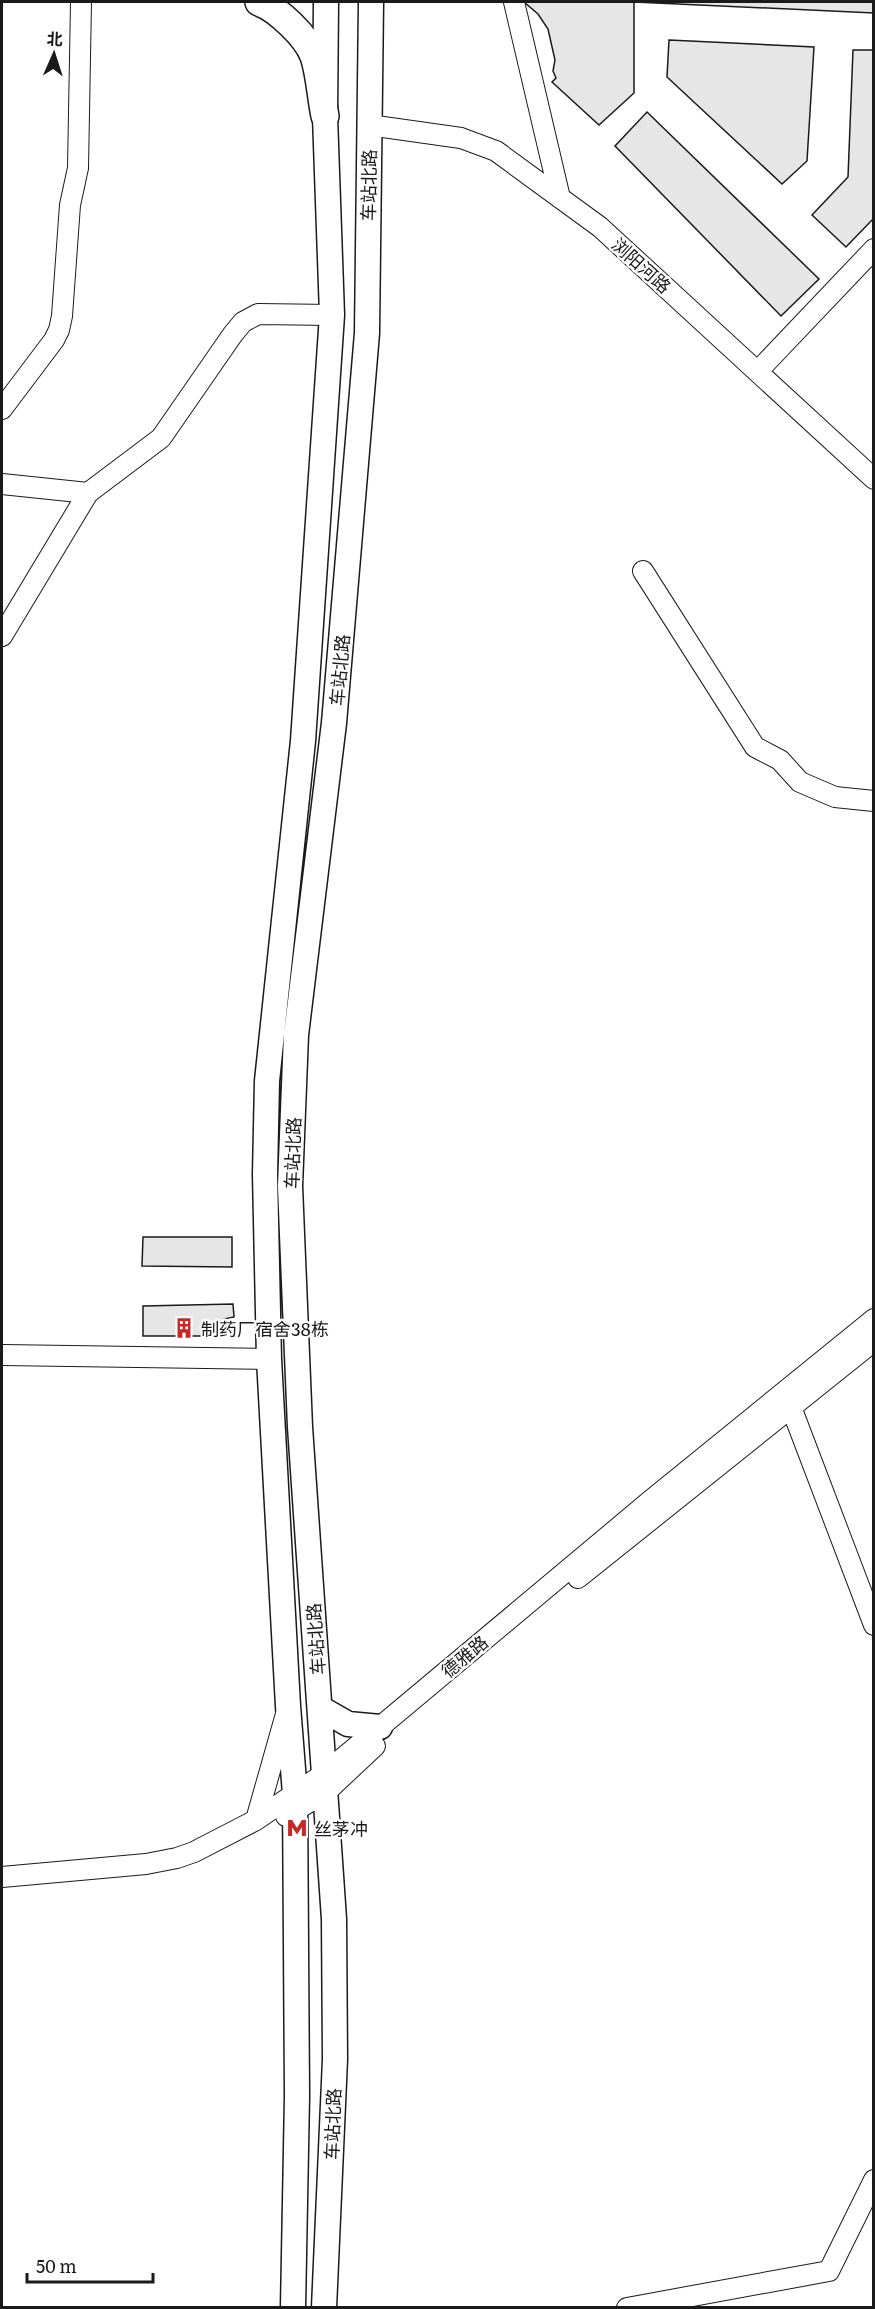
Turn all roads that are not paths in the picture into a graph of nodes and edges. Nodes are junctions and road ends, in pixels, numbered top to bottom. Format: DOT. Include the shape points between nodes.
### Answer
graph roads {
  1 [pos="81,2"];
  2 [pos="259,2"];
  3 [pos="326,2"];
  4 [pos="371,2"];
  5 [pos="514,2"];
  6 [pos="325,116"];
  7 [pos="369,125"];
  8 [pos="560,198"];
  9 [pos="873,249"];
  10 [pos="333,315"];
  11 [pos="758,371"];
  12 [pos="2,409"];
  13 [pos="873,479"];
  14 [pos="2,484"];
  15 [pos="88,493"];
  16 [pos="644,571"];
  17 [pos="2,636"];
  18 [pos="873,801"];
  19 [pos="873,1319"];
  20 [pos="873,1341"];
  21 [pos="2,1355"];
  22 [pos="269,1359"];
  23 [pos="791,1407"];
  24 [pos="873,1625"];
  25 [pos="288,1706"];
  26 [pos="320,1708"];
  27 [pos="380,1727"];
  28 [pos="325,1782"];
  29 [pos="295,1803"];
  30 [pos="256,1820"];
  31 [pos="2,1877"];
  32 [pos="2,1886"];
  33 [pos="873,2180"];
  34 [pos="293,2307"];
  35 [pos="324,2307"];
  36 [pos="627,2307"];
  1 -- 12 [label="street" via="78,168 70,206 62,316 54,340"];
  2 -- 6 [label="highway" via="296,30 314,55"];
  3 -- 6 [label="main road, 车站北路"];
  4 -- 7 [label="main road, 车站北路"];
  5 -- 8 [label="street"];
  6 -- 10 [label="main road, 车站北路"];
  7 -- 8 [label="street, 浏阳河路" via="461,138 496,151"];
  7 -- 26 [label="main road, 车站北路" via="368,333 334,723 296,1035 290,1186 300,1427"];
  8 -- 11 [label="street, 浏阳河路" via="600,227"];
  9 -- 11 [label="street"];
  10 -- 15 [label="street" via="258,314 243,322 161,438"];
  10 -- 22 [label="main road, 车站北路" via="303,741 267,1081"];
  11 -- 13 [label="street, 浏阳河路"];
  14 -- 15 [label="street"];
  15 -- 17 [label="street"];
  16 -- 18 [label="street" via="755,747 780,760 800,782 836,797"];
  19 -- 27 [label="street, 德雅路"];
  20 -- 23 [label="street, 德雅路"];
  21 -- 22 [label="street"];
  22 -- 25 [label="main road, 车站北路"];
  23 -- 24 [label="street"];
  23 -- 28 [label="street, 德雅路"];
  25 -- 29 [label="main road, 车站北路"];
  25 -- 30 [label="street"];
  26 -- 27 [label="main road" via="348,1724"];
  26 -- 28 [label="main road, 车站北路"];
  27 -- 28 [label="street, 德雅路"];
  28 -- 29 [label="street, 德雅路"];
  28 -- 35 [label="main road, 车站北路" via="334,1919 335,2059"];
  29 -- 30 [label="street, 德雅路"];
  29 -- 32 [label="street, 德雅路" via="248,1837 179,1866"];
  29 -- 34 [label="main road, 车站北路" via="297,2096"];
  30 -- 31 [label="street, 德雅路" via="177,1858"];
  33 -- 36 [label="street" via="829,2271"];
}
